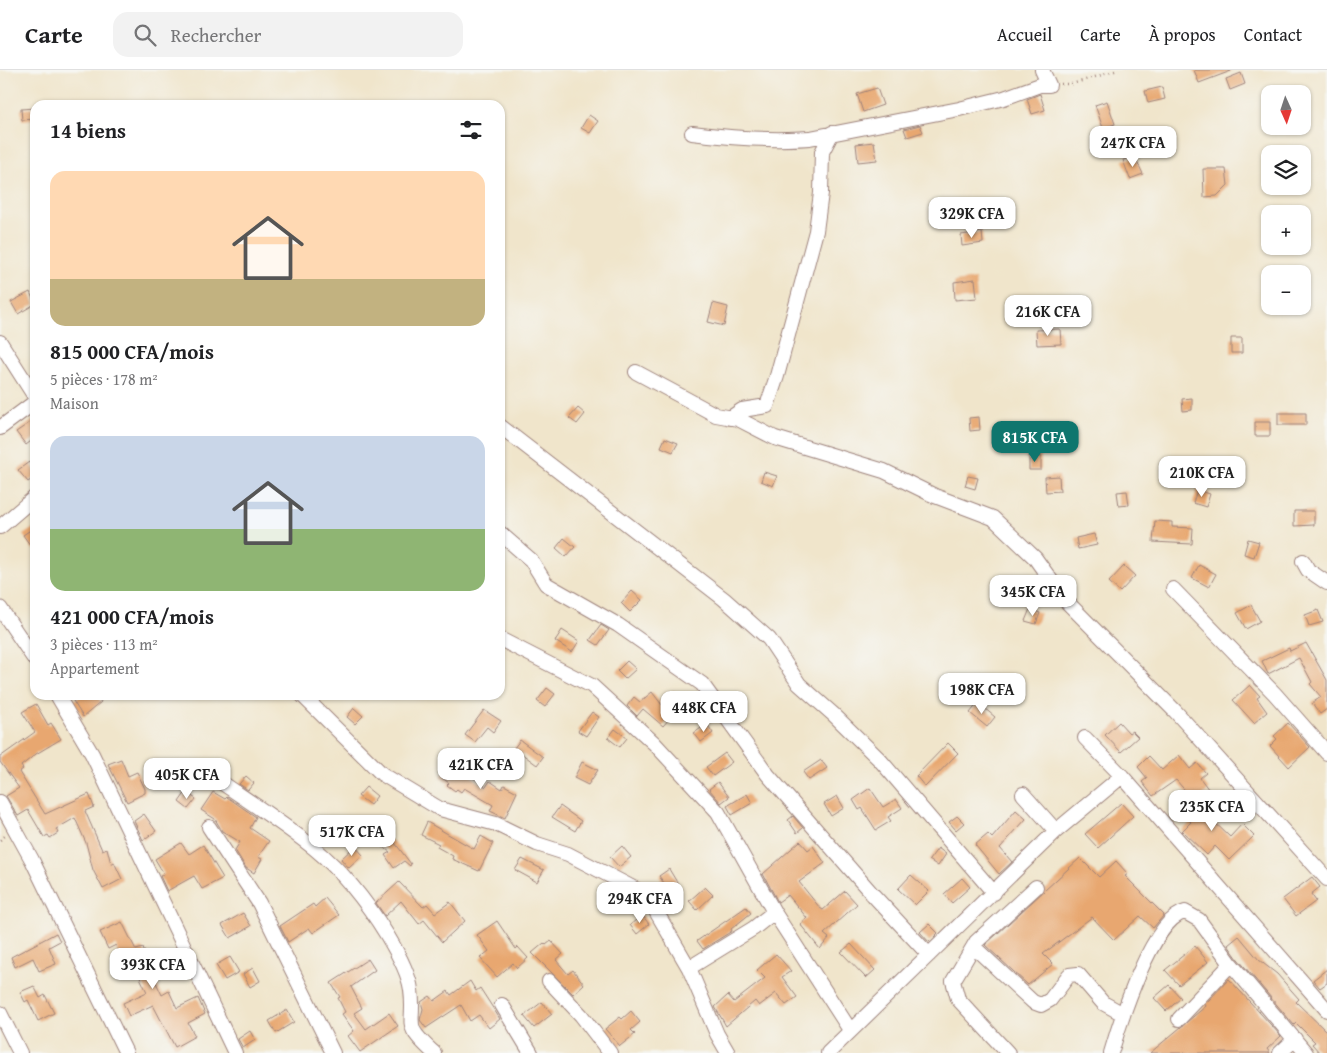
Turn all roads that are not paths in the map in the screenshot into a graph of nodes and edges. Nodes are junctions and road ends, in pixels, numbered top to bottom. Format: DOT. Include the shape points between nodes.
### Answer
graph roads {
  1 [pos="1042,70"];
  2 [pos="692,133"];
  3 [pos="832,133"];
  4 [pos="0,342"];
  5 [pos="636,372"];
  6 [pos="30,389"];
  7 [pos="30,406"];
  8 [pos="730,418"];
  9 [pos="0,428"];
  10 [pos="505,430"];
  11 [pos="30,501"];
  12 [pos="0,526"];
  13 [pos="505,537"];
  14 [pos="1302,561"];
  15 [pos="1327,583"];
  16 [pos="1173,589"];
  17 [pos="0,608"];
  18 [pos="505,642"];
  19 [pos="30,653"];
  20 [pos="60,700"];
  21 [pos="307,700"];
  22 [pos="1085,738"];
  23 [pos="1327,753"];
  24 [pos="202,769"];
  25 [pos="1122,776"];
  26 [pos="1023,794"];
  27 [pos="0,802"];
  28 [pos="209,827"];
  29 [pos="1056,832"];
  30 [pos="1327,879"];
  31 [pos="1036,887"];
  32 [pos="994,893"];
  33 [pos="774,912"];
  34 [pos="974,946"];
  35 [pos="930,955"];
  36 [pos="1231,964"];
  37 [pos="689,968"];
  38 [pos="549,981"];
  39 [pos="502,1005"];
  40 [pos="1327,1010"];
  41 [pos="0,1013"];
  42 [pos="1122,1014"];
  43 [pos="1179,1020"];
  44 [pos="850,1030"];
  45 [pos="1295,1040"];
  46 [pos="20,1053"];
  47 [pos="126,1053"];
  48 [pos="235,1053"];
  49 [pos="333,1053"];
  50 [pos="434,1053"];
  51 [pos="531,1053"];
  52 [pos="610,1053"];
  53 [pos="728,1053"];
  54 [pos="828,1053"];
  55 [pos="1008,1053"];
  56 [pos="1111,1053"];
  57 [pos="1280,1053"];
  58 [pos="1306,1053"];
  1 -- 3 [label="street" via="1049,85 1040,84 1004,98 959,109"];
  2 -- 3 [label="street" via="786,140"];
  3 -- 8 [label="street" via="822,152 816,231 767,406 742,410"];
  4 -- 6 [label="street"];
  5 -- 8 [label="street" via="716,415"];
  7 -- 9 [label="street"];
  8 -- 30 [label="street" via="775,438 884,471 935,496 993,518 1035,558 1066,600 1175,710"];
  10 -- 32 [label="street" via="724,599 769,639 799,684 880,760"];
  11 -- 12 [label="street"];
  13 -- 35 [label="street" via="531,560 546,584 618,625 702,684 768,775"];
  14 -- 15 [label="street" via="1308,570"];
  16 -- 23 [label="street"];
  17 -- 19 [label="street"];
  18 -- 33 [label="street" via="592,686 654,743 718,812"];
  20 -- 48 [label="street" via="92,754"];
  21 -- 37 [label="street" via="382,774 440,809 496,824 537,844 568,854 637,890 656,910"];
  22 -- 25 [label="street"];
  24 -- 50 [label="street" via="314,849 349,883 387,935 412,991 410,1025 415,1035"];
  25 -- 29 [label="street"];
  25 -- 40 [label="street"];
  26 -- 29 [label="street"];
  27 -- 47 [label="street" via="32,860"];
  28 -- 49 [label="street" via="259,903"];
  29 -- 32 [label="street"];
  31 -- 34 [label="street"];
  32 -- 35 [label="street"];
  33 -- 37 [label="street"];
  33 -- 44 [label="street"];
  34 -- 42 [label="street" via="1033,1002 1041,1004 1050,1000 1069,975 1078,974 1103,1003"];
  34 -- 55 [label="street" via="953,981 958,999"];
  35 -- 44 [label="street"];
  36 -- 42 [label="street" via="1199,920 1185,912 1176,914 1153,943"];
  36 -- 43 [label="street"];
  36 -- 45 [label="street"];
  37 -- 53 [label="street"];
  38 -- 52 [label="street"];
  39 -- 51 [label="street"];
  41 -- 46 [label="street"];
  42 -- 56 [label="street"];
  44 -- 54 [label="street"];
  45 -- 57 [label="street"];
  45 -- 58 [label="street"];
}
